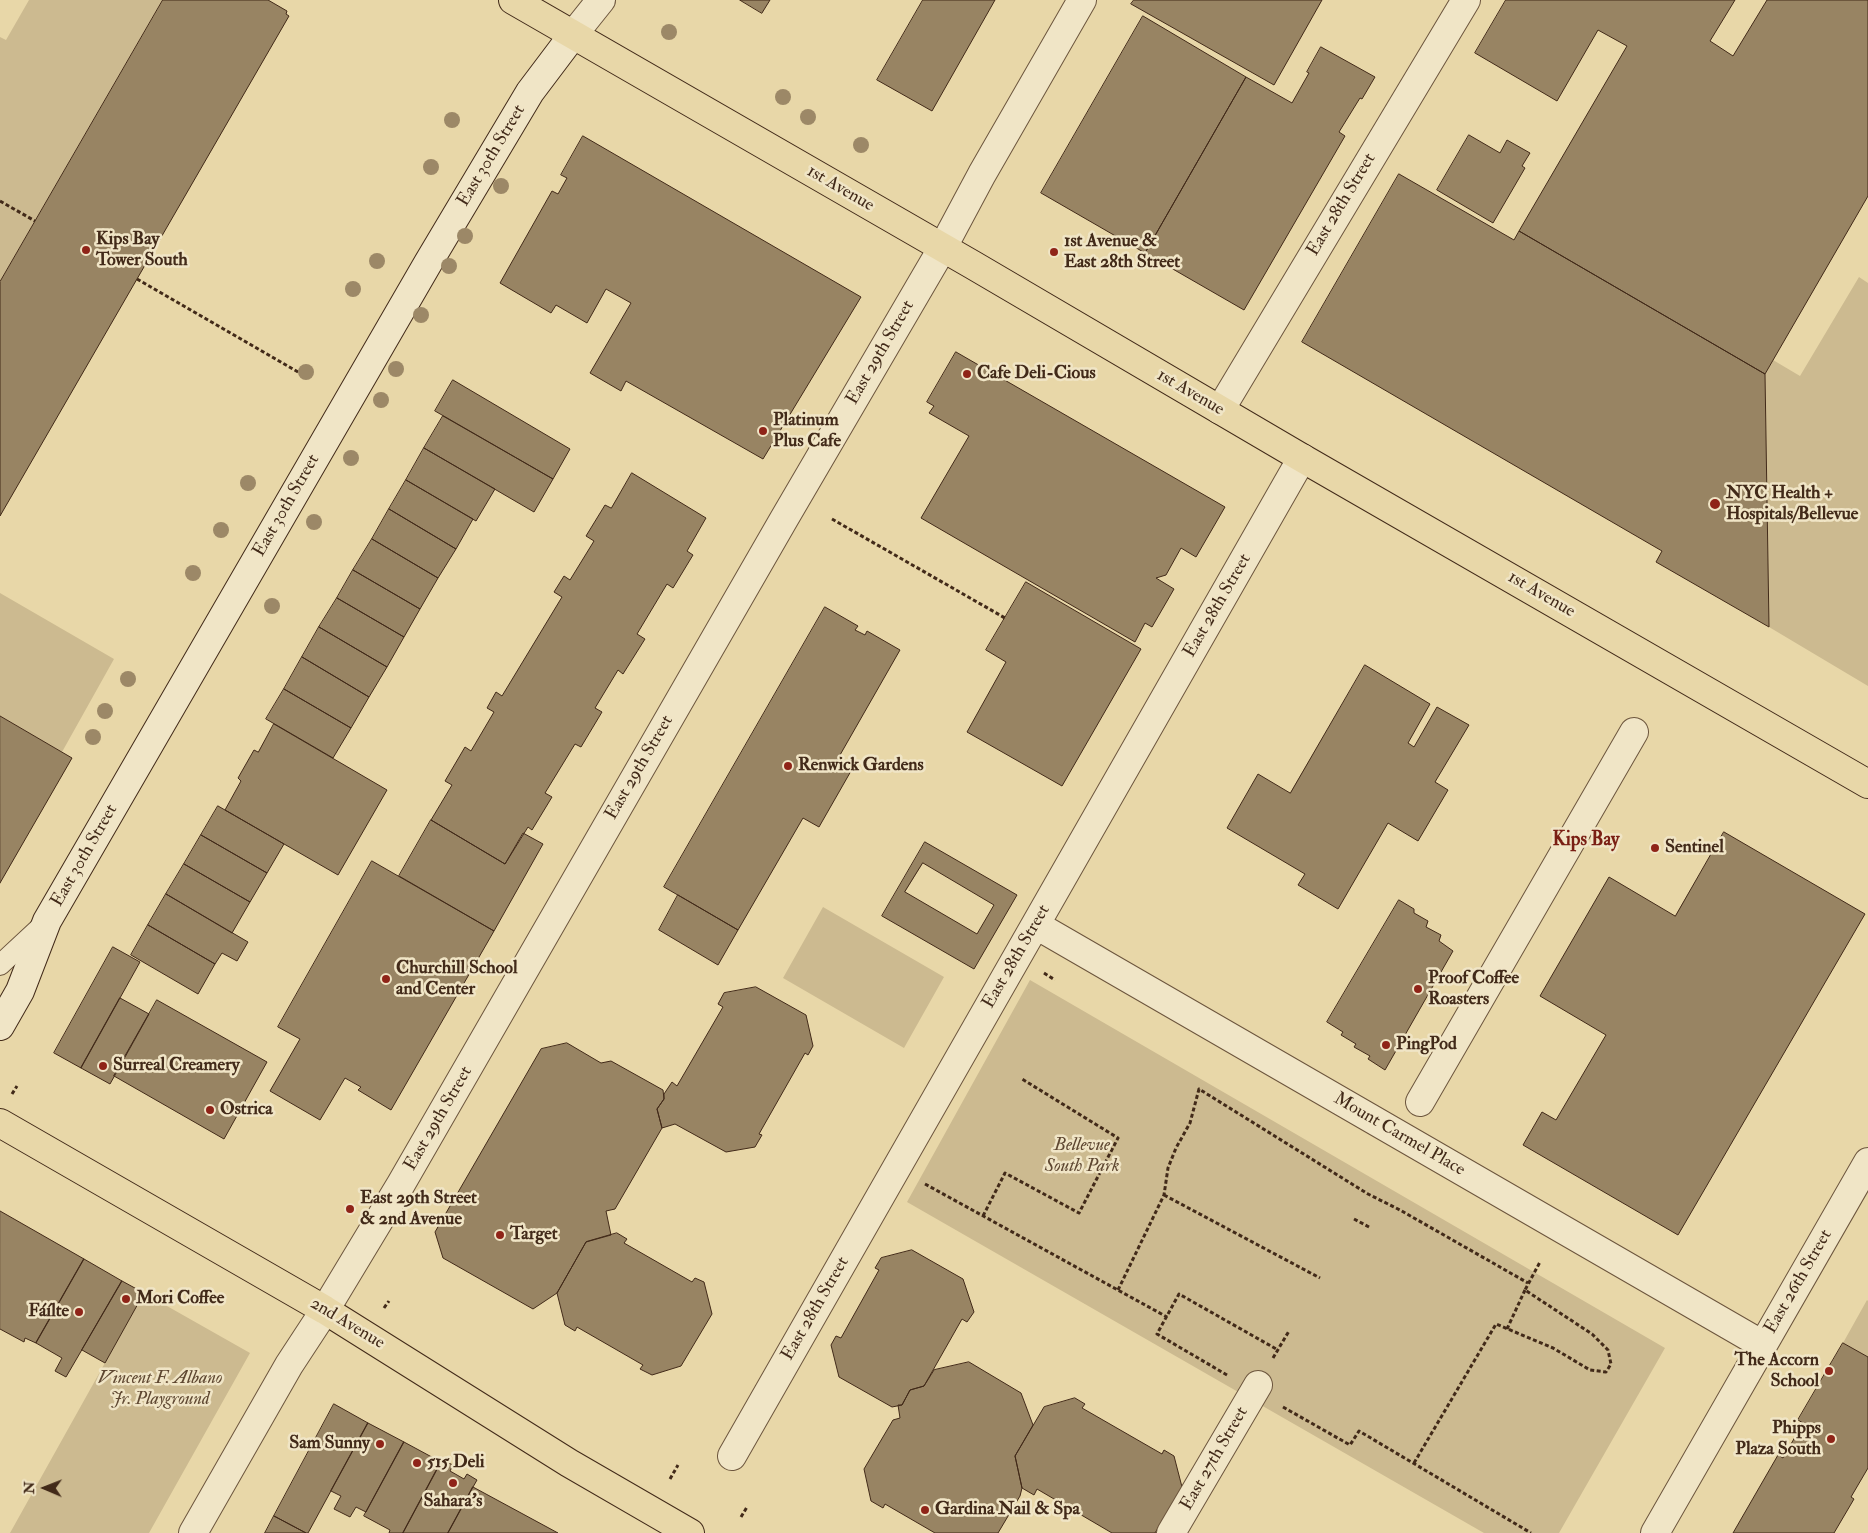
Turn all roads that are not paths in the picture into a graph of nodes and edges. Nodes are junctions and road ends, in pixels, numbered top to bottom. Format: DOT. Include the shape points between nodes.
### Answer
graph roads {
  1 [pos="513,0"];
  2 [pos="601,0"];
  3 [pos="1082,0"];
  4 [pos="1466,0"];
  5 [pos="573,35"];
  6 [pos="943,248"];
  7 [pos="1220,410"];
  8 [pos="1302,458"];
  9 [pos="1634,732"];
  10 [pos="1868,784"];
  11 [pos="47,921"];
  12 [pos="1036,925"];
  13 [pos="0,966"];
  14 [pos="0,1026"];
  15 [pos="1420,1102"];
  16 [pos="0,1123"];
  17 [pos="1868,1162"];
  18 [pos="325,1310"];
  19 [pos="1763,1346"];
  20 [pos="1258,1385"];
  21 [pos="732,1456"];
  22 [pos="686,1532"];
  23 [pos="193,1533"];
  24 [pos="1171,1533"];
  25 [pos="1655,1533"];
  1 -- 5 [label="main road, 1st Avenue"];
  2 -- 5 [label="street, East 30th Street"];
  3 -- 6 [label="street, East 29th Street"];
  4 -- 7 [label="street, East 28th Street"];
  5 -- 6 [label="main road, 1st Avenue"];
  5 -- 11 [label="street, East 30th Street" via="530,92 428,263"];
  6 -- 7 [label="main road, 1st Avenue"];
  6 -- 18 [label="street, East 29th Street" via="406,1176"];
  7 -- 8 [label="main road, 1st Avenue"];
  8 -- 10 [label="main road, 1st Avenue"];
  8 -- 12 [label="street, East 28th Street"];
  9 -- 15 [label="street"];
  11 -- 13 [label="lane"];
  11 -- 14 [label="street, East 30th Street" via="20,992"];
  12 -- 19 [label="street, Mount Carmel Place"];
  12 -- 21 [label="street, East 28th Street"];
  16 -- 18 [label="main road, 2nd Avenue"];
  17 -- 19 [label="street, East 26th Street"];
  18 -- 22 [label="main road, 2nd Avenue" via="569,1463"];
  18 -- 23 [label="street, East 29th Street" via="289,1365"];
  19 -- 25 [label="street, East 26th Street"];
  20 -- 24 [label="street, East 27th Street"];
}
